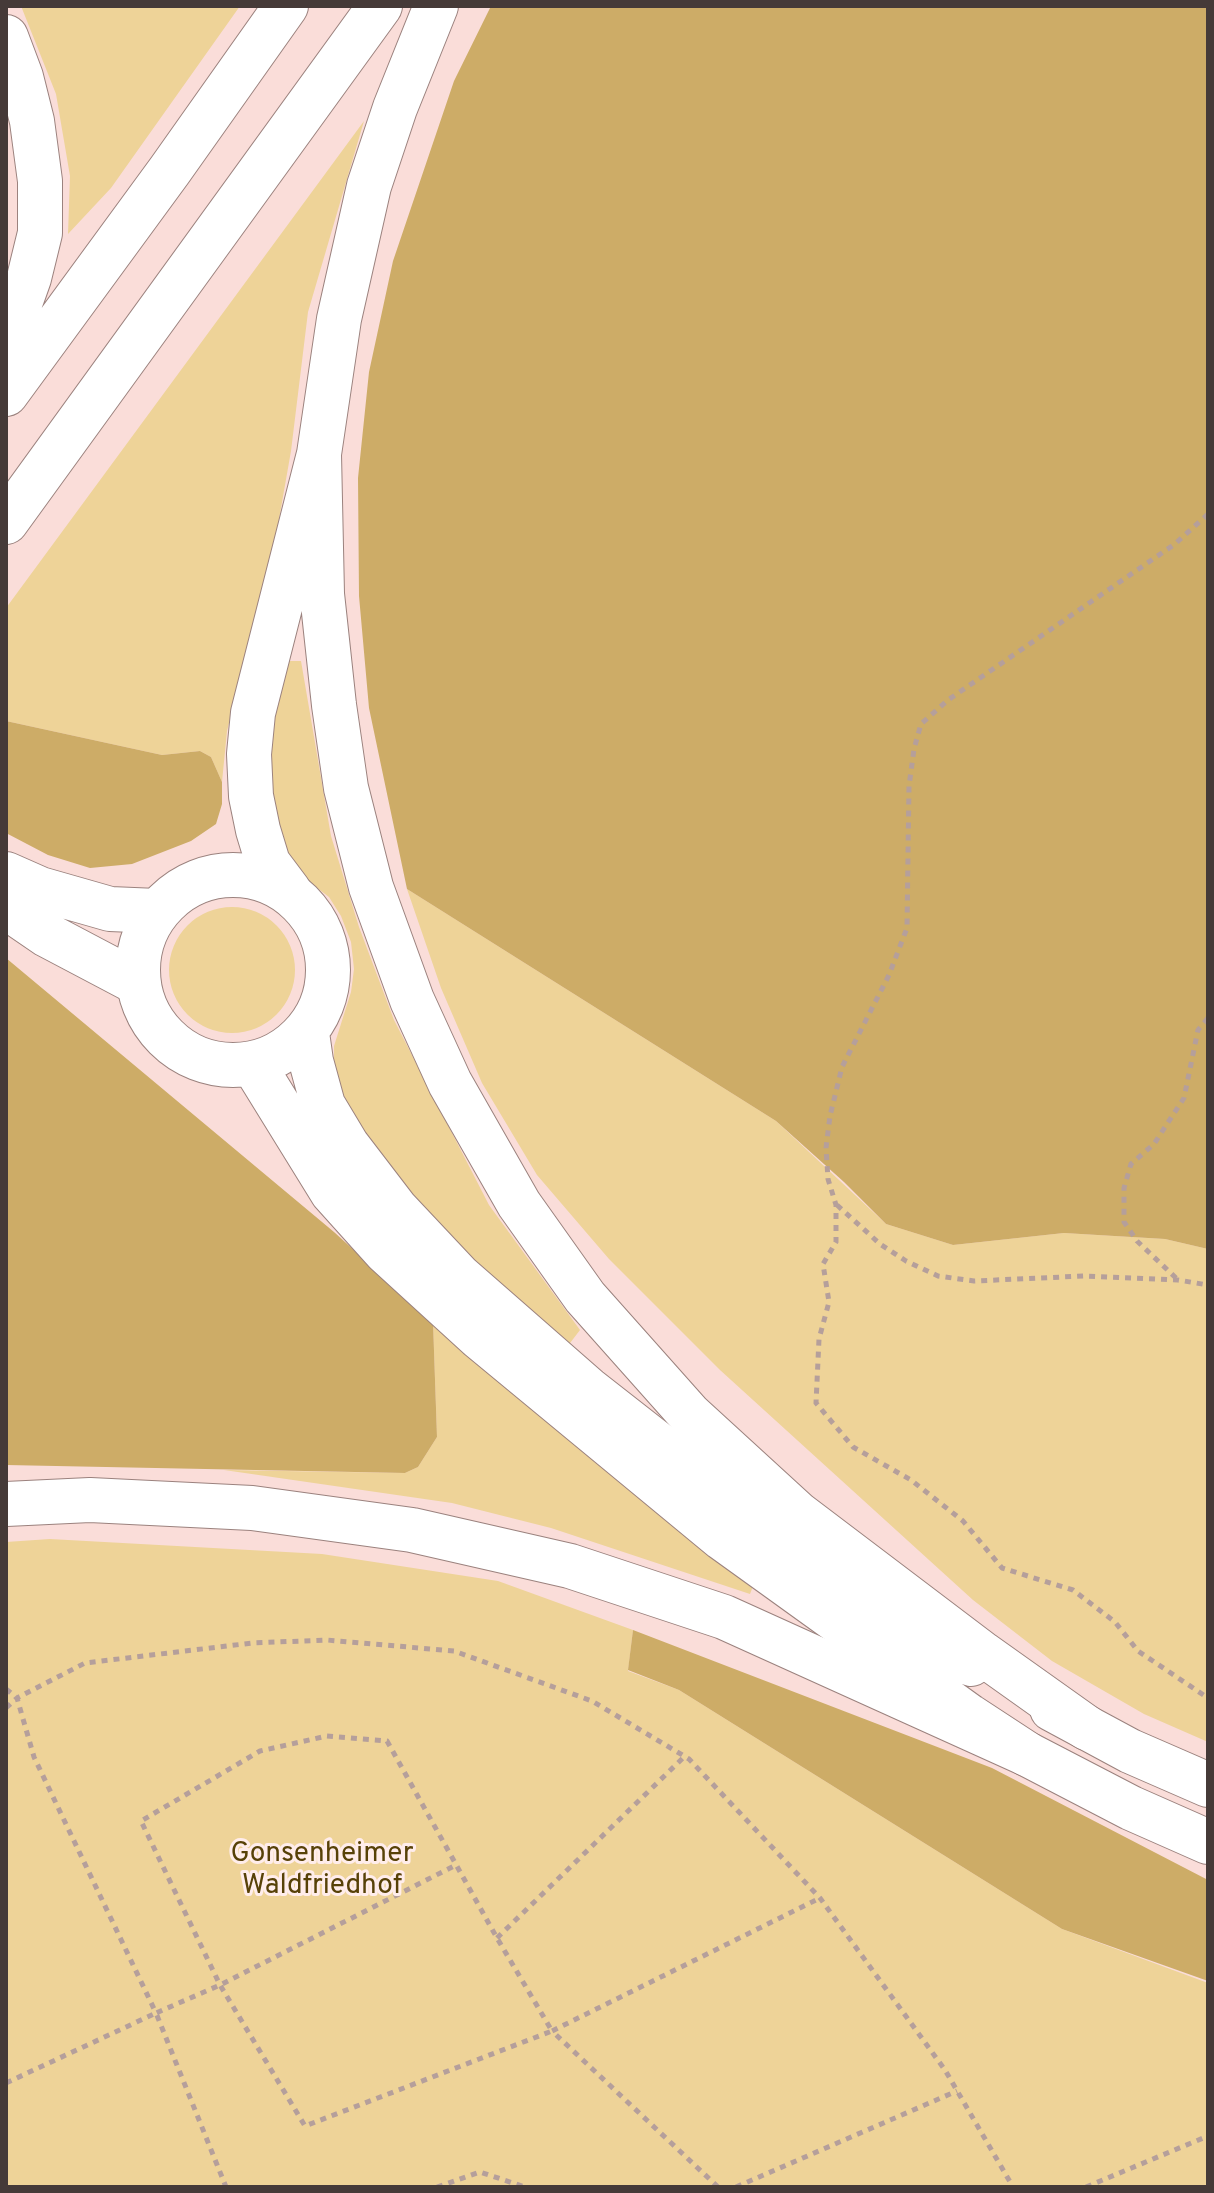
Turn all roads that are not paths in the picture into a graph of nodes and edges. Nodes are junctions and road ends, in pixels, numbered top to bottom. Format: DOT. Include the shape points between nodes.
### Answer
graph roads {
  1 [pos="286,6"];
  2 [pos="380,6"];
  3 [pos="436,6"];
  4 [pos="6,37"];
  5 [pos="6,343"];
  6 [pos="6,394"];
  7 [pos="319,454"];
  8 [pos="6,522"];
  9 [pos="6,874"];
  10 [pos="289,891"];
  11 [pos="6,907"];
  12 [pos="157,911"];
  13 [pos="138,983"];
  14 [pos="307,1033"];
  15 [pos="253,1064"];
  16 [pos="6,1504"];
  17 [pos="1087,1728"];
  18 [pos="1027,1754"];
  19 [pos="1208,1785"];
  20 [pos="1208,1842"];
  1 -- 6 [label="main road"];
  2 -- 8 [label="main road"];
  3 -- 7 [label="main road" via="369,186 339,319"];
  4 -- 5 [label="main road" via="25,92 40,181 40,233"];
  7 -- 10 [label="main road" via="253,713 249,754 258,830 268,863"];
  7 -- 17 [label="main road" via="322,594 334,705 346,788 371,887 412,1000 450,1083 519,1204 585,1297 690,1415 797,1513"];
  9 -- 12 [label="main road" via="110,909"];
  10 -- 12 [label="main road" via="263,878 205,878 178,891"];
  10 -- 14 [label="main road" via="312,914 326,943 330,974 323,1005"];
  11 -- 13 [label="main road"];
  12 -- 13 [label="main road" via="138,957"];
  13 -- 15 [label="main road" via="147,1012 165,1038 191,1056 221,1065"];
  14 -- 15 [label="main road" via="282,1052"];
  14 -- 17 [label="main road" via="323,1105 347,1145 396,1209 459,1276 588,1389 832,1580"];
  15 -- 18 [label="main road" via="332,1192 386,1252 479,1337 722,1538"];
  16 -- 18 [label="main road" via="90,1500 252,1508 412,1530 570,1566 724,1617"];
  17 -- 19 [label="main road"];
  18 -- 20 [label="main road"];
}
